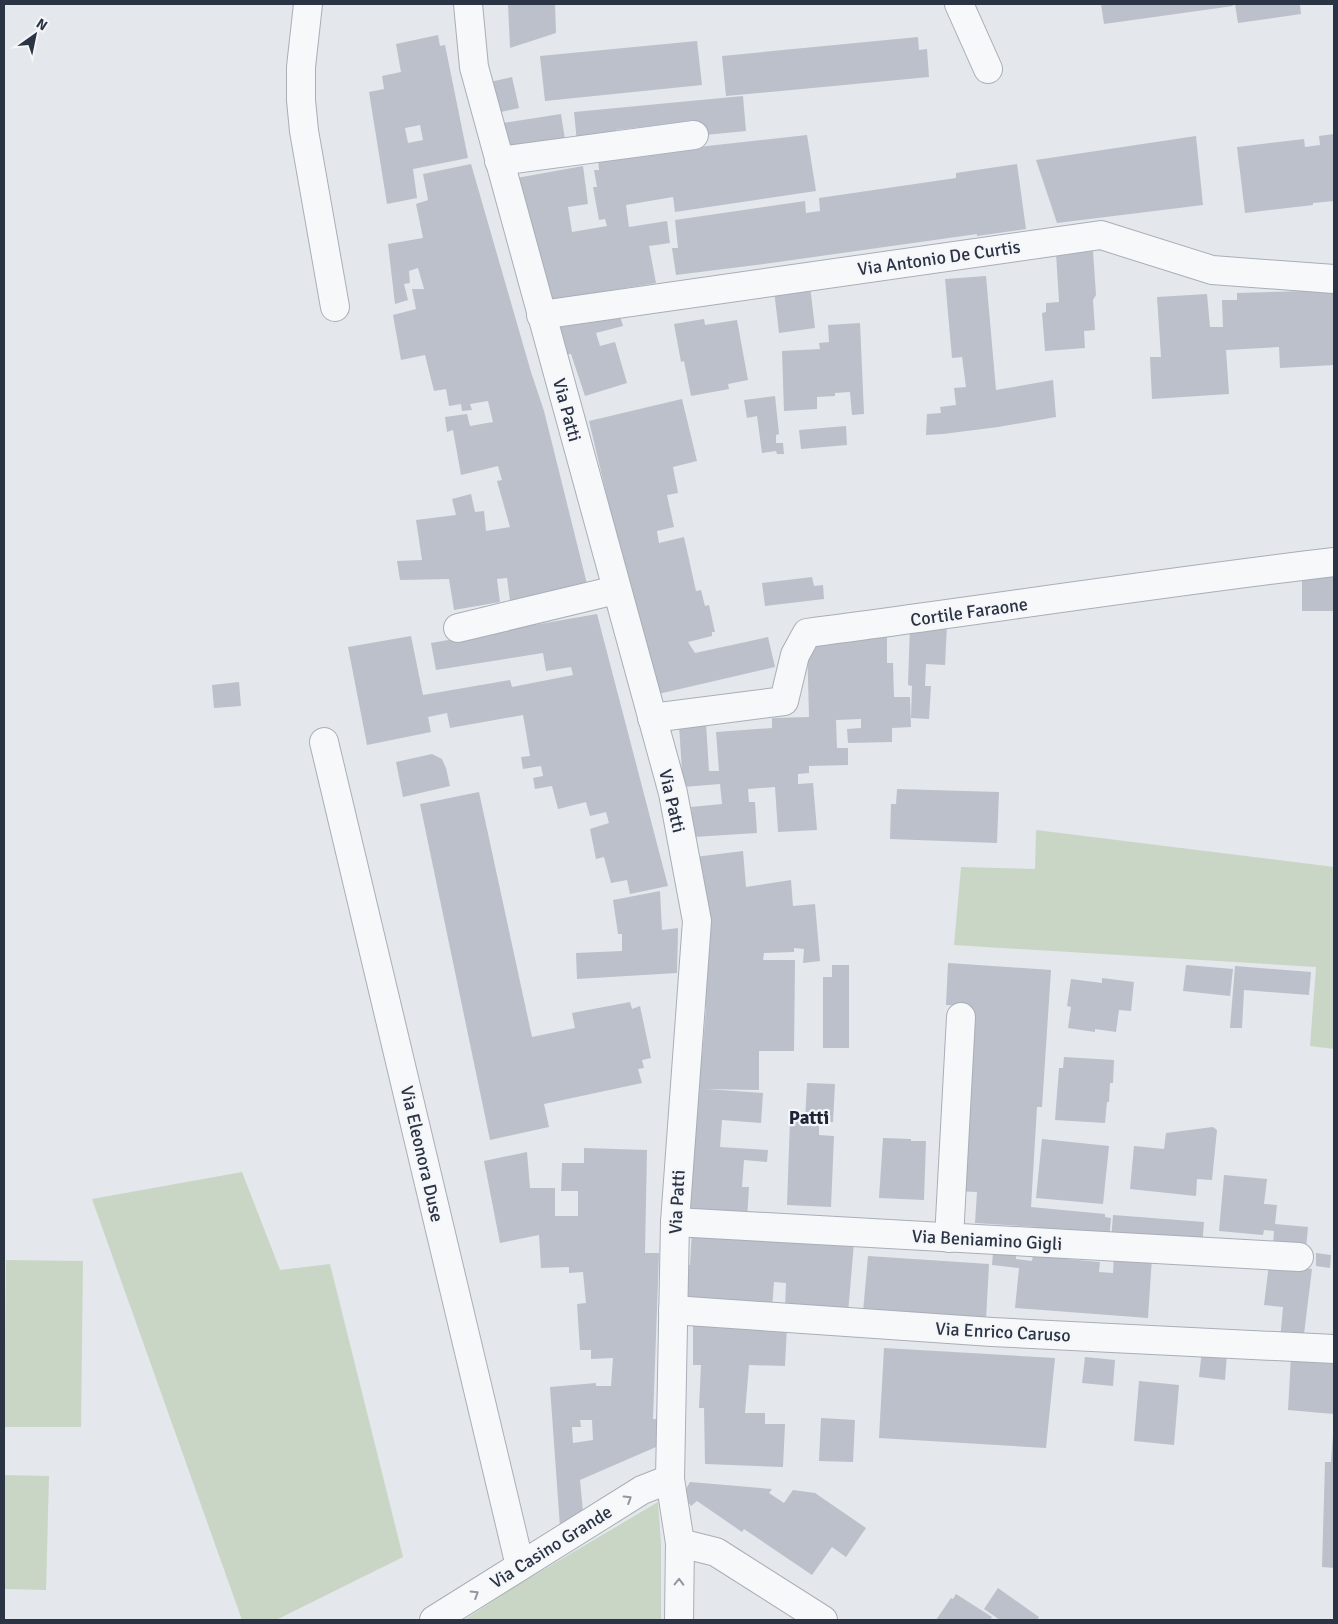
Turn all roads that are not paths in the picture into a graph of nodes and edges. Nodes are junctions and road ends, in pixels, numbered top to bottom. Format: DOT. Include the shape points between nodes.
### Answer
graph roads {
  1 [pos="308,4"];
  2 [pos="468,4"];
  3 [pos="959,4"];
  4 [pos="988,69"];
  5 [pos="694,135"];
  6 [pos="499,161"];
  7 [pos="1334,279"];
  8 [pos="335,307"];
  9 [pos="541,315"];
  10 [pos="1334,562"];
  11 [pos="616,590"];
  12 [pos="458,628"];
  13 [pos="652,718"];
  14 [pos="324,742"];
  15 [pos="961,1017"];
  16 [pos="675,1222"];
  17 [pos="949,1238"];
  18 [pos="1298,1257"];
  19 [pos="673,1310"];
  20 [pos="1334,1349"];
  21 [pos="670,1479"];
  22 [pos="680,1543"];
  23 [pos="520,1566"];
  24 [pos="434,1620"];
  25 [pos="679,1620"];
  26 [pos="823,1620"];
  1 -- 8 [label="street" via="301,100"];
  2 -- 6 [label="street, Via Patti" via="474,67"];
  3 -- 4 [label="street"];
  5 -- 6 [label="street"];
  6 -- 9 [label="street, Via Patti"];
  7 -- 9 [label="street, Via Antonio De Curtis" via="1212,270 1101,235"];
  9 -- 11 [label="street, Via Patti"];
  10 -- 13 [label="street, Cortile Faraone" via="807,633 795,655 784,701"];
  11 -- 12 [label="street"];
  11 -- 13 [label="street, Via Patti"];
  13 -- 16 [label="street, Via Patti" via="672,793 697,922"];
  14 -- 23 [label="street, Via Eleonora Duse"];
  15 -- 17 [label="street"];
  16 -- 17 [label="street, Via Beniamino Gigli"];
  16 -- 19 [label="street, Via Patti"];
  17 -- 18 [label="street, Via Beniamino Gigli"];
  19 -- 20 [label="street, Via Enrico Caruso" via="992,1332"];
  19 -- 21 [label="street, Via Patti"];
  21 -- 22 [label="street, Via Patti"];
  23 -- 21 [label="street, Via Casino Grande, one-way" via="642,1490"];
  25 -- 22 [label="street, Via Patti, one-way"];
  22 -- 26 [label="street" via="716,1552"];
  24 -- 23 [label="street, Via Casino Grande, one-way"];
}
